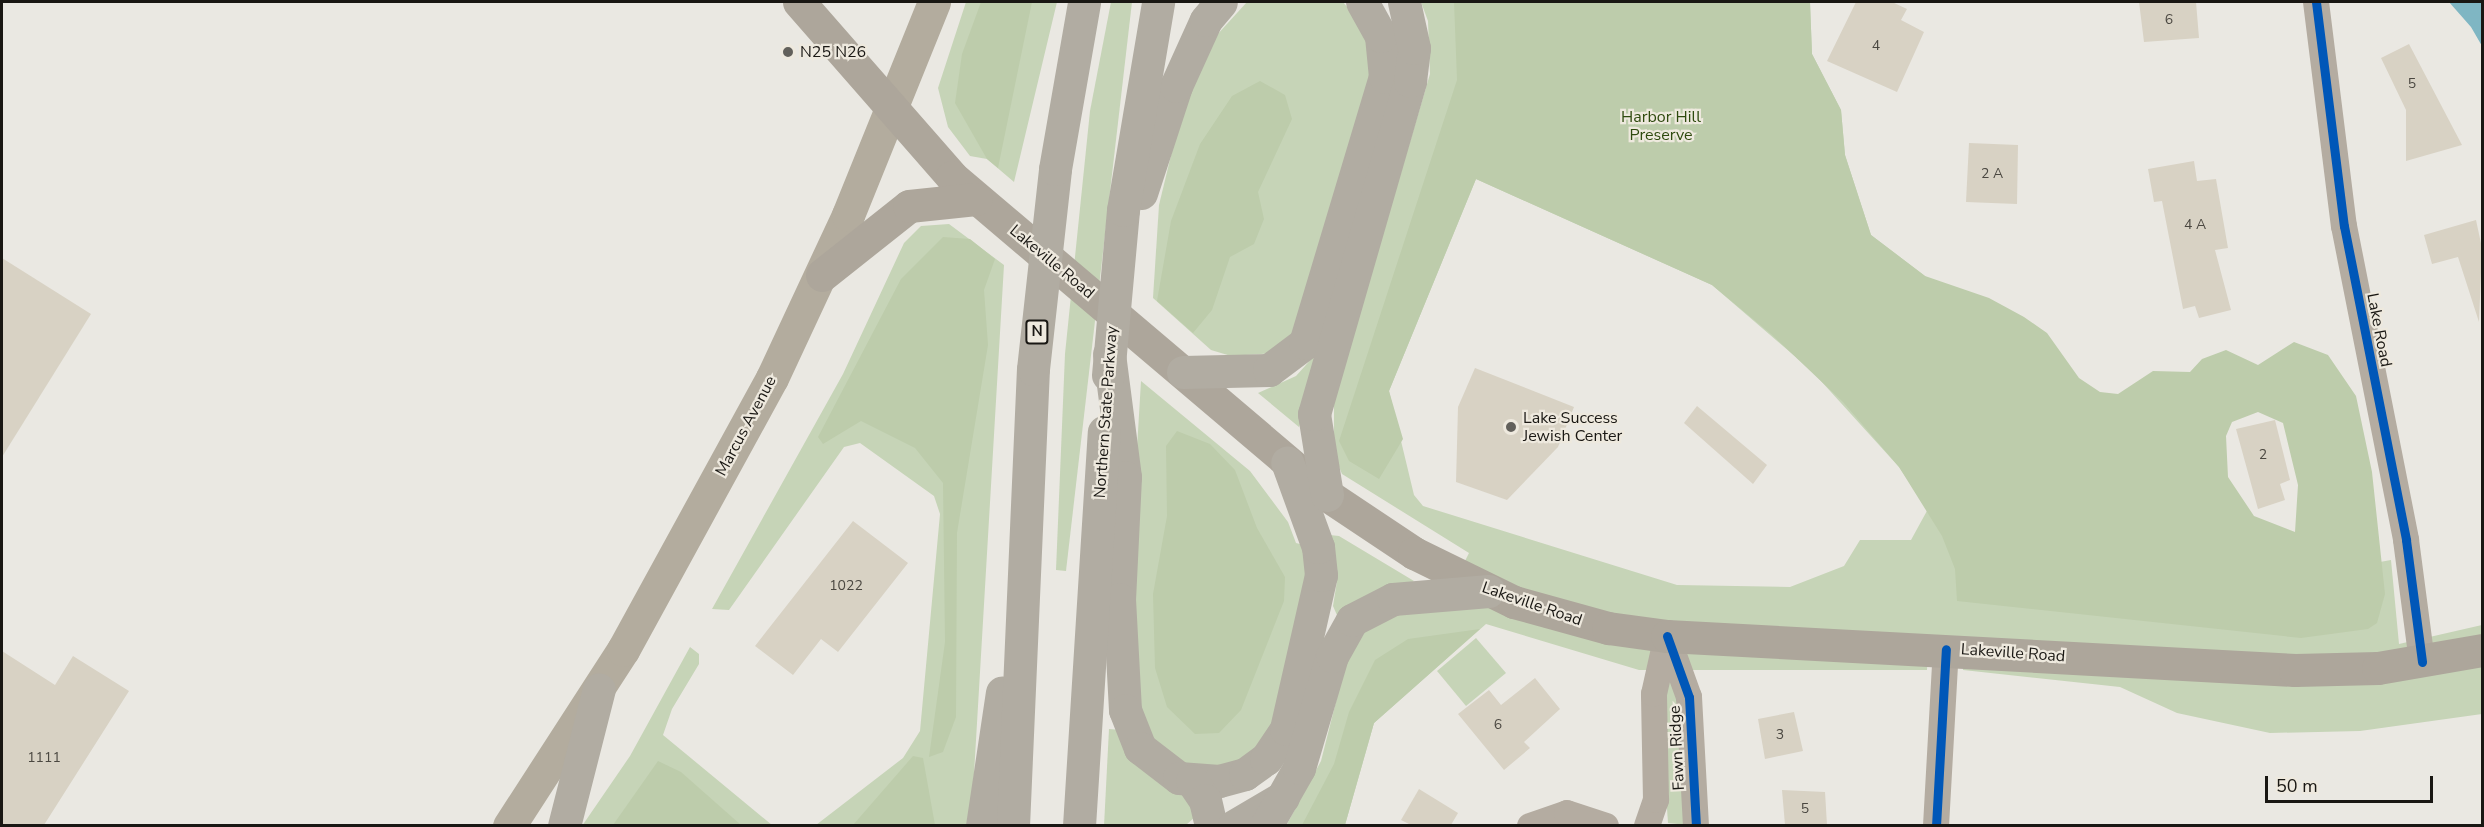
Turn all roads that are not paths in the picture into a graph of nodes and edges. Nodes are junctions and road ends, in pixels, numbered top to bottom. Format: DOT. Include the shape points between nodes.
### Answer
graph roads {
  1 [pos="799,2"];
  2 [pos="934,2"];
  3 [pos="1084,2"];
  4 [pos="1158,2"];
  5 [pos="1221,2"];
  6 [pos="1362,2"];
  7 [pos="1404,2"];
  8 [pos="2316,2"];
  9 [pos="892,109"];
  10 [pos="976,199"];
  11 [pos="1116,268"];
  12 [pos="822,275"];
  13 [pos="1109,354"];
  14 [pos="1183,372"];
  15 [pos="1287,462"];
  16 [pos="1327,495"];
  17 [pos="1023,578"];
  18 [pos="1489,591"];
  19 [pos="1667,636"];
  20 [pos="1946,649"];
  21 [pos="2482,650"];
  22 [pos="2422,662"];
  23 [pos="599,689"];
  24 [pos="1191,781"];
  25 [pos="1283,797"];
  26 [pos="509,825"];
  27 [pos="564,825"];
  28 [pos="982,825"];
  29 [pos="1013,825"];
  30 [pos="1079,825"];
  31 [pos="1211,825"];
  32 [pos="1234,825"];
  33 [pos="1266,825"];
  34 [pos="1530,825"];
  35 [pos="1606,825"];
  36 [pos="1647,825"];
  37 [pos="1696,825"];
  38 [pos="1936,825"];
  1 -- 9 [label="main road, Lakeville Road"];
  2 -- 9 [label="main road, Marcus Avenue"];
  3 -- 17 [label="highway, N" via="1044,265"];
  4 -- 11 [label="highway, Northern State Parkway"];
  5 -- 11 [label="highway" via="1203,26 1176,86"];
  6 -- 14 [label="highway" via="1381,36 1384,77 1305,343 1269,370"];
  7 -- 16 [label="highway" via="1414,48 1410,81 1314,414"];
  8 -- 22 [label="street, Lake Road" via="2344,226 2406,540"];
  9 -- 10 [label="main road, Lakeville Road"];
  9 -- 12 [label="main road, Marcus Avenue"];
  10 -- 12 [label="main road" via="909,206"];
  10 -- 14 [label="main road, Lakeville Road"];
  11 -- 13 [label="highway, Northern State Parkway"];
  12 -- 23 [label="main road, Marcus Avenue" via="746,428"];
  13 -- 24 [label="highway" via="1125,477 1119,610 1125,710 1133,738 1148,758"];
  13 -- 30 [label="highway, Northern State Parkway"];
  14 -- 15 [label="main road, Lakeville Road"];
  15 -- 16 [label="main road, Lakeville Road"];
  15 -- 24 [label="highway" via="1318,547 1321,575 1286,729 1274,751 1251,771 1232,779"];
  16 -- 18 [label="main road, Lakeville Road" via="1414,553"];
  17 -- 28 [label="highway"];
  17 -- 29 [label="highway, N"];
  18 -- 19 [label="main road, Lakeville Road" via="1574,620"];
  18 -- 25 [label="highway" via="1393,599 1352,620 1336,645 1305,752"];
  19 -- 20 [label="main road, Lakeville Road"];
  19 -- 36 [label="street, Fawn Ridge" via="1654,694 1656,800"];
  19 -- 37 [label="street, Fawn Ridge" via="1689,697"];
  20 -- 22 [label="main road, Lakeville Road" via="2295,670"];
  20 -- 38 [label="street"];
  21 -- 22 [label="main road, Lakeville Road"];
  23 -- 26 [label="main road, Marcus Avenue"];
  23 -- 27 [label="highway"];
  24 -- 31 [label="highway" via="1205,800"];
  25 -- 32 [label="highway"];
  25 -- 33 [label="highway"];
  34 -- 35 [label="street" via="1568,813"];
}
